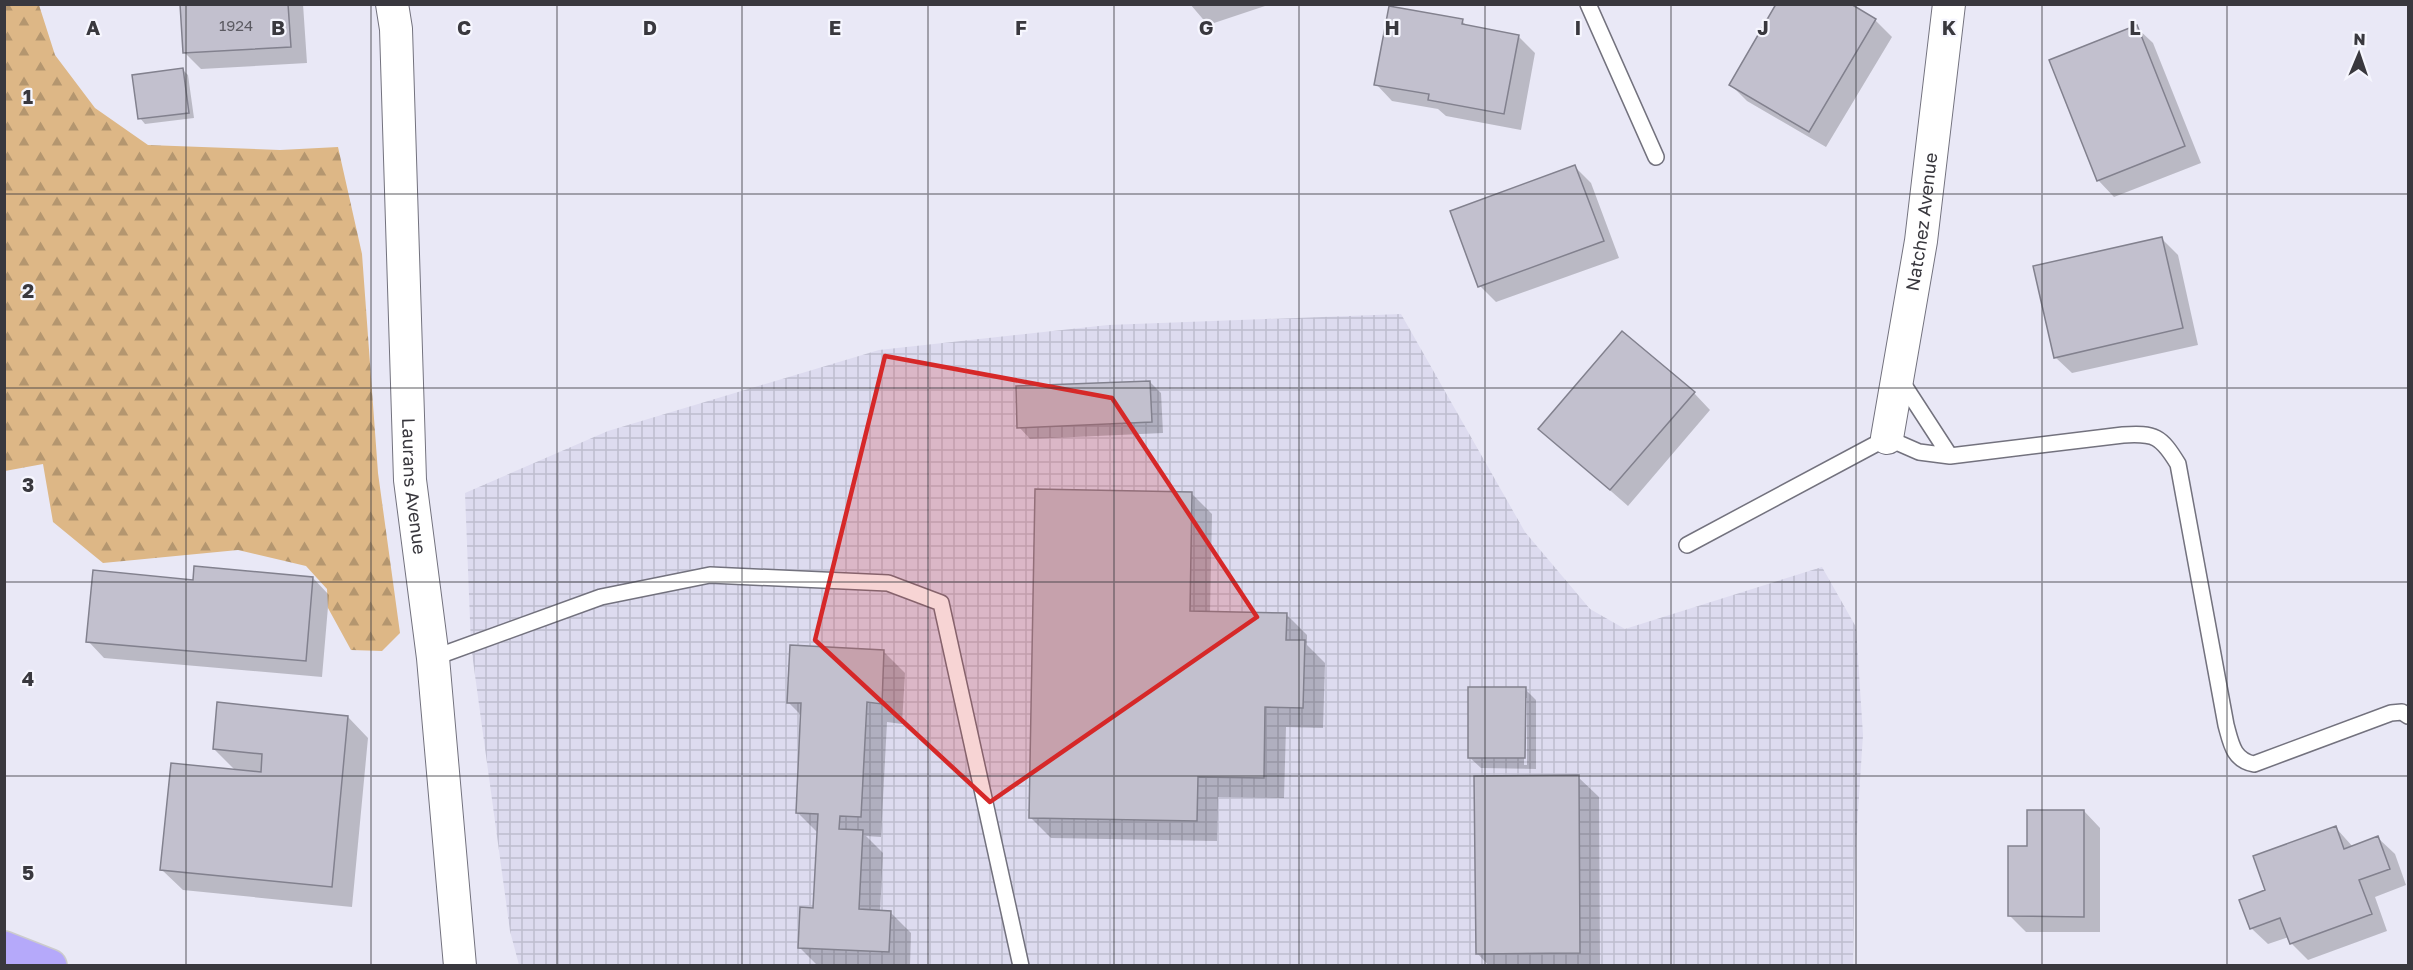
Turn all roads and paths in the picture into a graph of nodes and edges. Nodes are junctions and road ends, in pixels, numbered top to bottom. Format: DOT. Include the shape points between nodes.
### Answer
graph roads {
  1 [pos="392,4"];
  2 [pos="1588,4"];
  3 [pos="1949,4"];
  4 [pos="1656,157"];
  5 [pos="1899,376"];
  6 [pos="1887,438"];
  7 [pos="1950,456"];
  8 [pos="1687,545"];
  9 [pos="433,658"];
  10 [pos="2406,711"];
  11 [pos="4,948"];
  12 [pos="50,966"];
  13 [pos="460,966"];
  14 [pos="1021,966"];
  1 -- 9 [label="street, Laurans Avenue" via="396,29 410,480"];
  2 -- 4 [label="lane"];
  3 -- 5 [label="street, Natchez Avenue" via="1921,241"];
  5 -- 6 [label="street, Natchez Avenue"];
  5 -- 7 [label="lane"];
  6 -- 7 [label="lane" via="1919,452"];
  6 -- 8 [label="lane"];
  7 -- 10 [label="lane" via="2123,435 2157,436 2163,442 2178,464 2226,725 2234,753 2244,762 2254,764 2391,713"];
  9 -- 13 [label="street, Laurans Avenue"];
  9 -- 14 [label="lane" via="601,597 710,575 888,583 942,603"];
  11 -- 12 [label="highway"];
}
